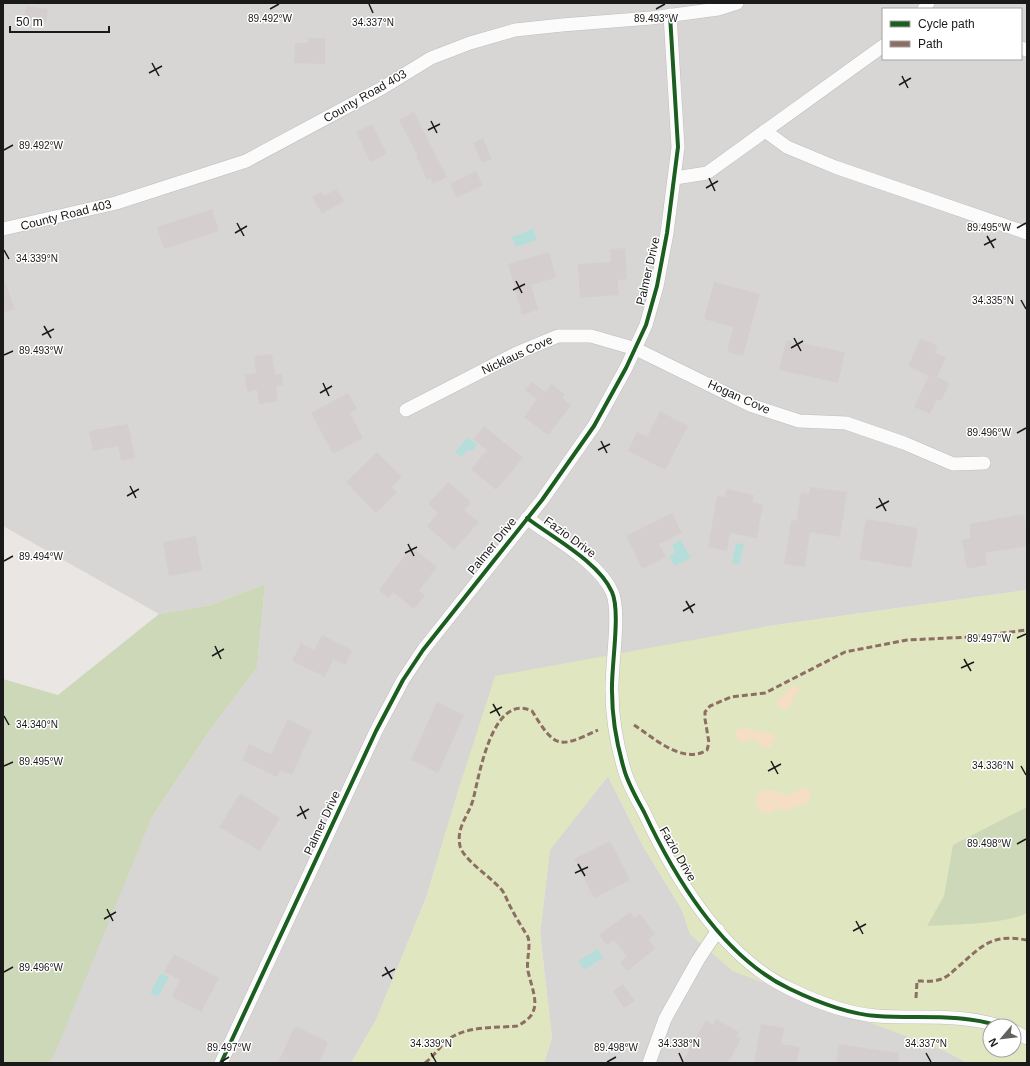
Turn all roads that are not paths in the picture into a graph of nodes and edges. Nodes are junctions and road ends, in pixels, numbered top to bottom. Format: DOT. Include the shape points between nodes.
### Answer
graph roads {
  1 [pos="737,3"];
  2 [pos="670,15"];
  3 [pos="882,47"];
  4 [pos="765,131"];
  5 [pos="675,178"];
  6 [pos="3,229"];
  7 [pos="1027,233"];
  8 [pos="636,349"];
  9 [pos="406,410"];
  10 [pos="984,463"];
  11 [pos="527,518"];
  12 [pos="718,930"];
  13 [pos="982,1022"];
  14 [pos="221,1063"];
  15 [pos="649,1063"];
  1 -- 2 [label="street, County Road 403" via="718,9"];
  2 -- 5 [label="street, Palmer Drive" via="678,147"];
  2 -- 6 [label="street, County Road 403" via="515,30 470,43 430,58 382,88 246,161 116,203"];
  3 -- 4 [label="street"];
  4 -- 5 [label="street" via="707,173"];
  4 -- 7 [label="street" via="788,147 835,166"];
  5 -- 8 [label="street, Palmer Drive" via="657,286"];
  8 -- 9 [label="street, Nicklaus Cove" via="591,336 558,336 517,353"];
  8 -- 10 [label="street, Hogan Cove" via="750,405 799,421 846,423 904,443 953,464"];
  8 -- 11 [label="street, Palmer Drive" via="594,426"];
  11 -- 12 [label="street, Fazio Drive" via="594,567 614,595 612,692 624,770 667,859"];
  11 -- 14 [label="street, Palmer Drive" via="449,615 403,680 376,731"];
  12 -- 13 [label="street, Fazio Drive" via="735,951 771,979 845,1011 876,1016 925,1016"];
  12 -- 15 [label="street" via="665,1019"];
}
